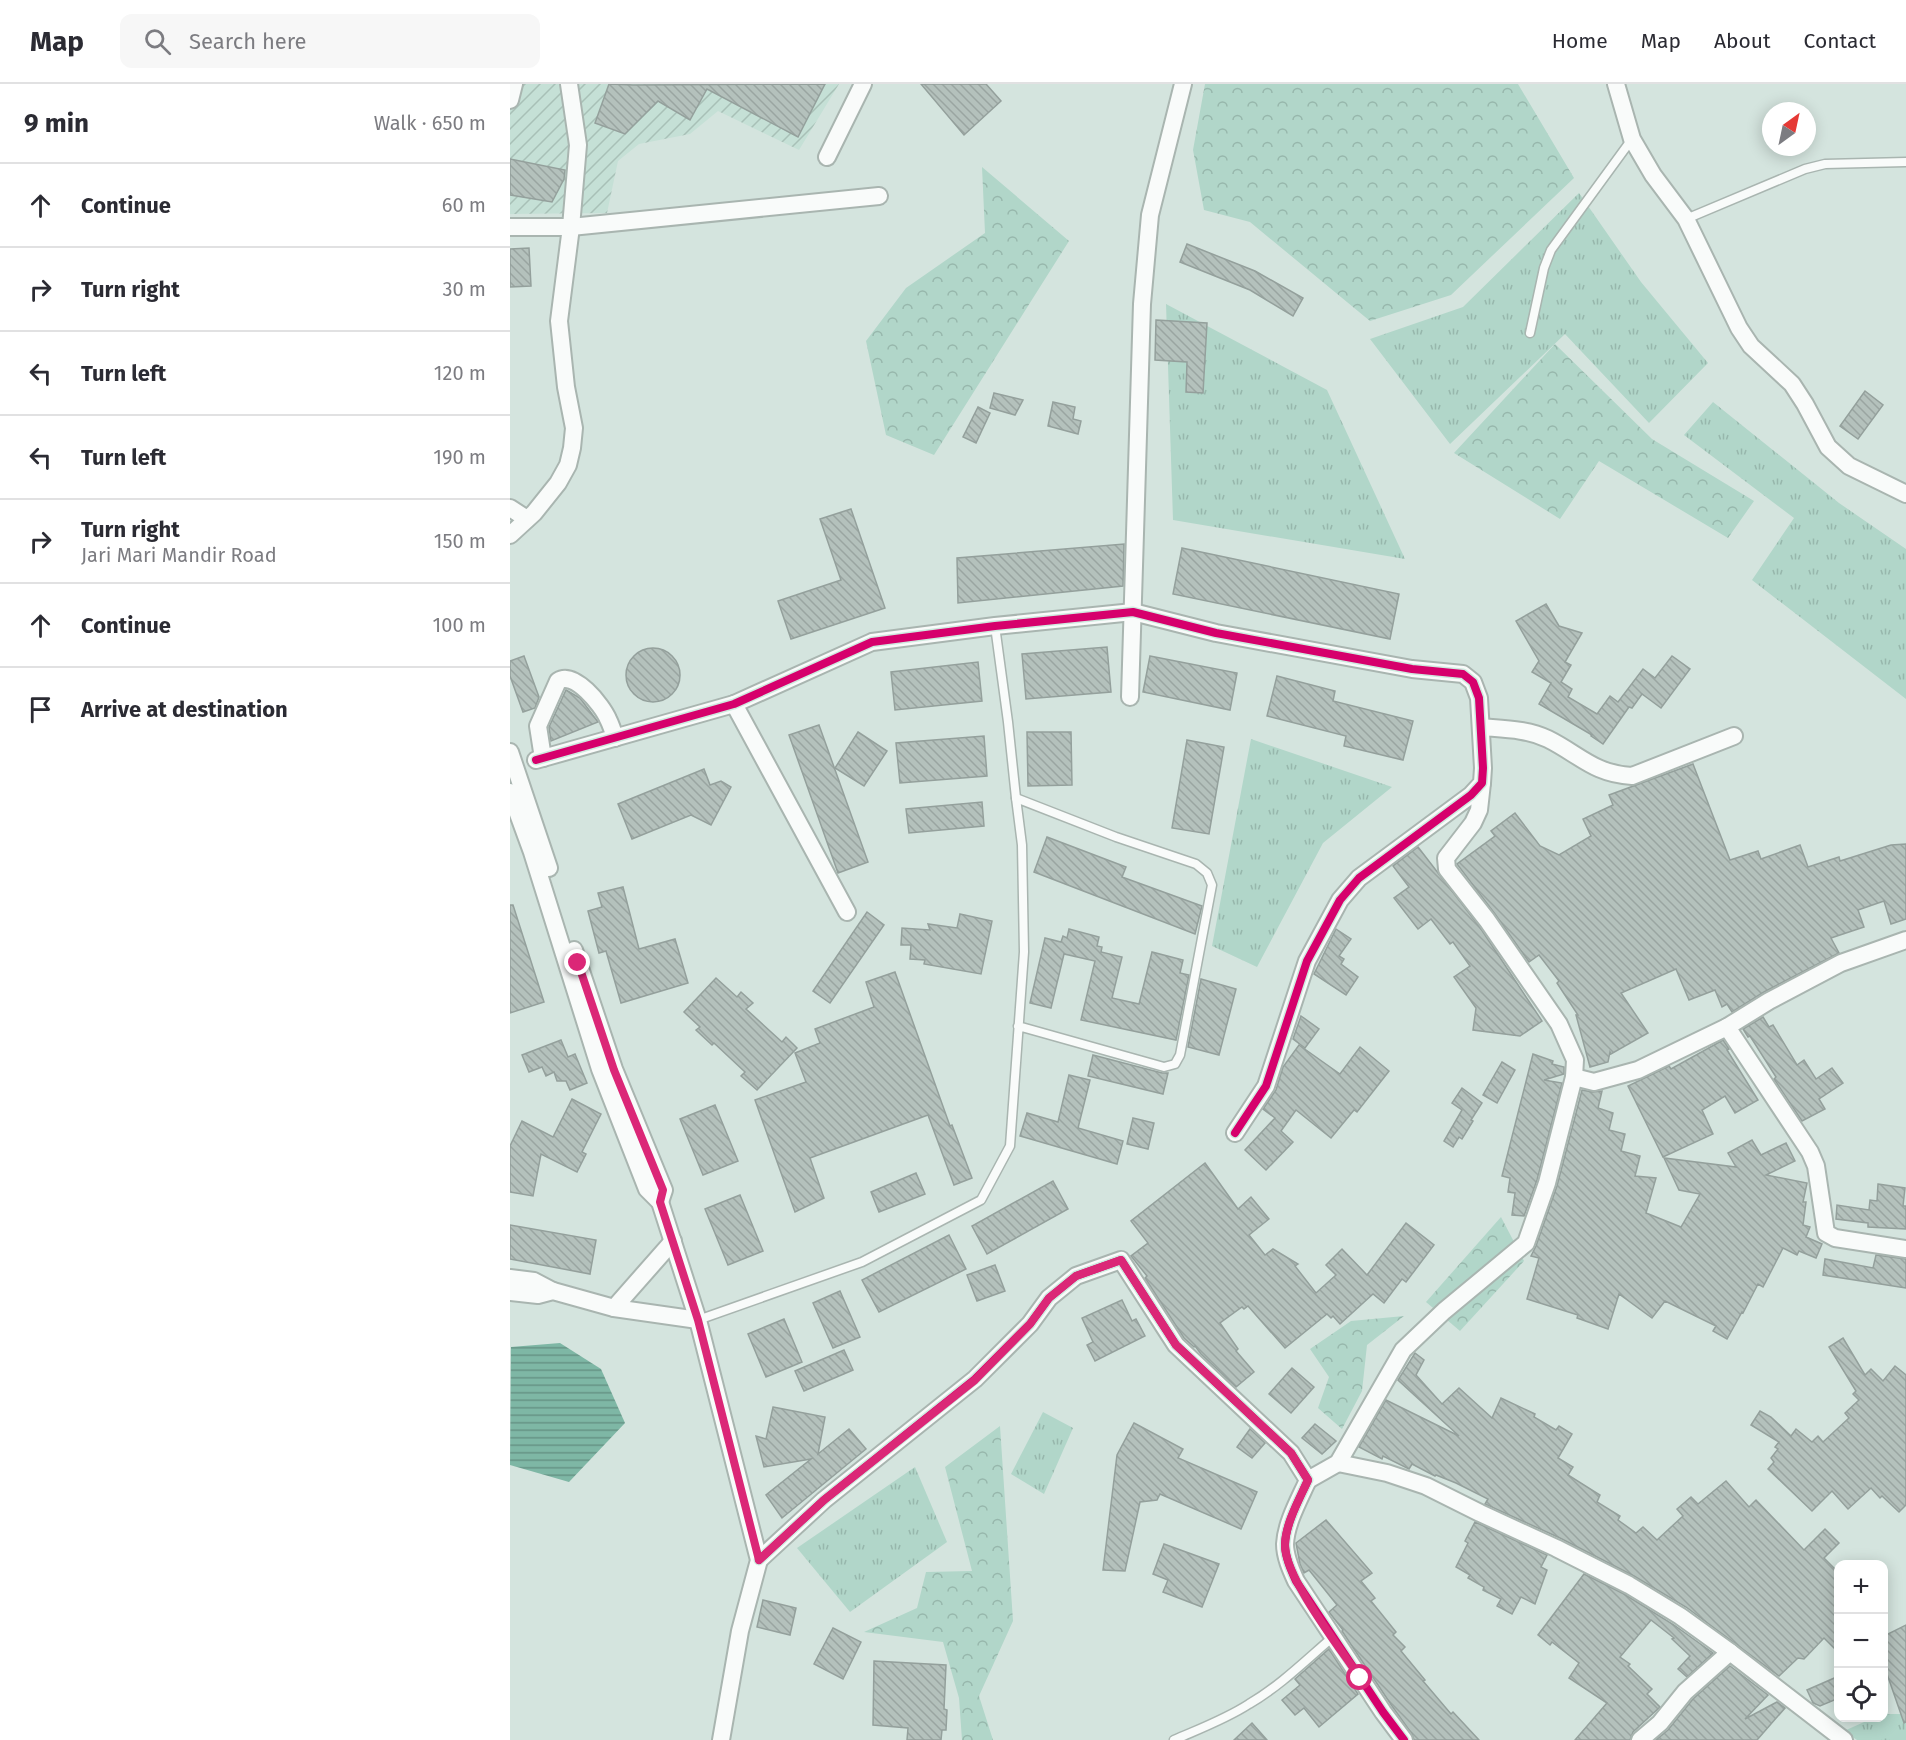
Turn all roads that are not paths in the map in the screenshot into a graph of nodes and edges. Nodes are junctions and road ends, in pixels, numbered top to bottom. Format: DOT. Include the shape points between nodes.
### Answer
graph roads {
  1 [pos="514,84"];
  2 [pos="569,84"];
  3 [pos="863,84"];
  4 [pos="1184,84"];
  5 [pos="1616,84"];
  6 [pos="510,100"];
  7 [pos="1632,139"];
  8 [pos="827,157"];
  9 [pos="1906,162"];
  10 [pos="879,196"];
  11 [pos="1686,219"];
  12 [pos="510,227"];
  13 [pos="571,227"];
  14 [pos="1530,333"];
  15 [pos="1906,494"];
  16 [pos="510,508"];
  17 [pos="527,519"];
  18 [pos="510,535"];
  19 [pos="1133,612"];
  20 [pos="994,626"];
  21 [pos="1130,697"];
  22 [pos="734,704"];
  23 [pos="1481,727"];
  24 [pos="1734,736"];
  25 [pos="615,738"];
  26 [pos="539,759"];
  27 [pos="512,764"];
  28 [pos="1482,783"];
  29 [pos="510,792"];
  30 [pos="1016,798"];
  31 [pos="847,912"];
  32 [pos="1906,940"];
  33 [pos="580,987"];
  34 [pos="1018,1026"];
  35 [pos="1727,1027"];
  36 [pos="1574,1077"];
  37 [pos="1235,1133"];
  38 [pos="673,1241"];
  39 [pos="1906,1249"];
  40 [pos="510,1278"];
  41 [pos="553,1291"];
  42 [pos="510,1292"];
  43 [pos="614,1308"];
  44 [pos="698,1320"];
  45 [pos="1338,1463"];
  46 [pos="1308,1480"];
  47 [pos="759,1560"];
  48 [pos="1333,1637"];
  49 [pos="1730,1652"];
  50 [pos="721,1740"];
  51 [pos="1174,1740"];
  52 [pos="1404,1740"];
  53 [pos="1640,1740"];
  54 [pos="1844,1740"];
  1 -- 6 [label="street"];
  2 -- 13 [label="street" via="578,145"];
  3 -- 8 [label="street"];
  4 -- 19 [label="street" via="1150,215 1142,304"];
  5 -- 7 [label="street"];
  7 -- 11 [label="street"];
  7 -- 14 [label="lane" via="1551,250"];
  9 -- 11 [label="lane" via="1825,164 1805,169"];
  10 -- 13 [label="street"];
  11 -- 15 [label="street" via="1738,328 1751,346 1792,384 1828,447 1849,466"];
  12 -- 13 [label="street"];
  13 -- 17 [label="street" via="559,321 574,428 572,448 558,483"];
  16 -- 17 [label="street"];
  17 -- 18 [label="street"];
  19 -- 20 [label="street"];
  19 -- 21 [label="street"];
  19 -- 23 [label="street" via="1216,633 1412,669 1463,674 1473,682 1479,698"];
  20 -- 22 [label="street" via="872,642"];
  20 -- 30 [label="lane"];
  22 -- 25 [label="street"];
  22 -- 31 [label="street"];
  23 -- 24 [label="street" via="1525,730 1598,769 1632,776"];
  23 -- 28 [label="street"];
  25 -- 26 [label="street"];
  25 -- 26 [label="street" via="608,717 586,689 561,678 538,726"];
  26 -- 27 [label="street" via="525,756"];
  27 -- 33 [label="street" via="542,842"];
  28 -- 36 [label="street" via="1479,810 1445,864 1559,1024 1575,1060"];
  28 -- 37 [label="street" via="1359,878 1340,900 1307,961 1266,1086"];
  29 -- 33 [label="street"];
  30 -- 34 [label="lane" via="1022,845 1024,952"];
  30 -- 34 [label="lane" via="1196,864 1207,873 1212,885 1180,1055 1174,1064 1164,1067"];
  32 -- 35 [label="street" via="1841,963"];
  33 -- 38 [label="street" via="600,1069 647,1189 660,1202"];
  34 -- 44 [label="lane" via="1010,1146 981,1200 862,1262"];
  35 -- 36 [label="street" via="1638,1070 1594,1082"];
  35 -- 39 [label="street" via="1810,1152 1816,1166 1826,1233 1835,1238"];
  36 -- 45 [label="street" via="1547,1183 1526,1243 1403,1350"];
  38 -- 43 [label="street"];
  38 -- 44 [label="street"];
  40 -- 41 [label="street" via="534,1281"];
  41 -- 42 [label="street" via="538,1295"];
  41 -- 43 [label="street"];
  43 -- 44 [label="street"];
  44 -- 47 [label="street"];
  45 -- 46 [label="street"];
  45 -- 49 [label="street" via="1426,1486 1556,1548 1629,1585"];
  46 -- 47 [label="street" via="1291,1453 1176,1345 1121,1260 1076,1276 1049,1298 1030,1324 975,1380 824,1500"];
  46 -- 48 [label="street" via="1288,1528 1287,1559 1296,1581"];
  47 -- 50 [label="street" via="740,1631"];
  48 -- 51 [label="lane" via="1250,1704"];
  48 -- 52 [label="street"];
  49 -- 53 [label="street"];
  49 -- 54 [label="street"];
}
